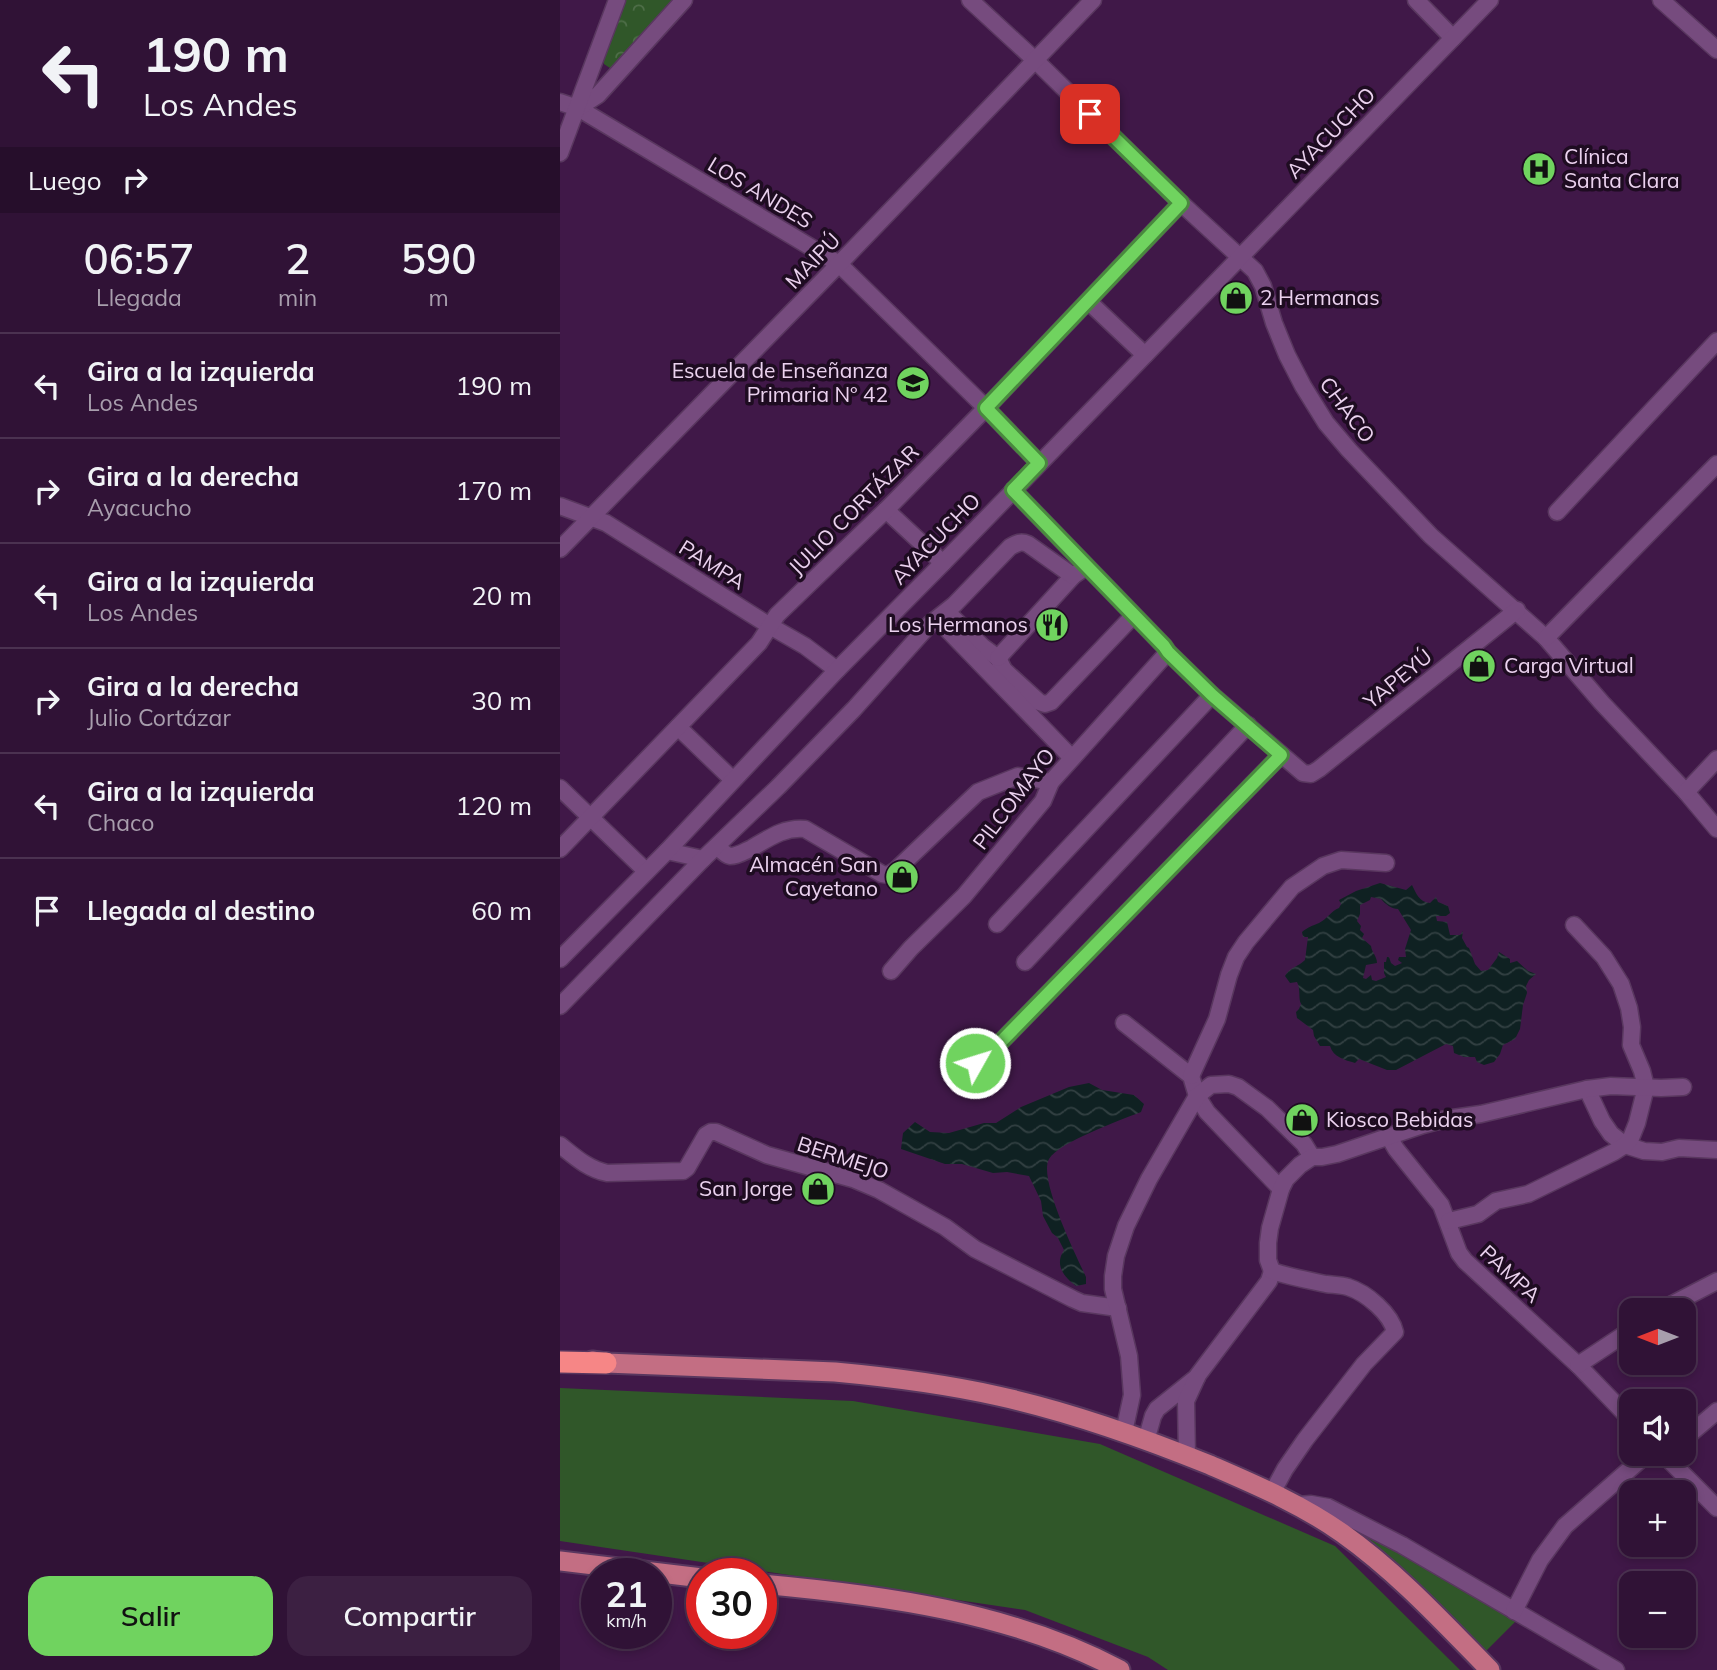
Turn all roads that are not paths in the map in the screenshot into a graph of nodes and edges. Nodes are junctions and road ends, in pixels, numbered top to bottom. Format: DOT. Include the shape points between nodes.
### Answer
graph roads {
  1 [pos="617,0"];
  2 [pos="684,0"];
  3 [pos="970,0"];
  4 [pos="1093,0"];
  5 [pos="1416,0"];
  6 [pos="1490,0"];
  7 [pos="1661,0"];
  8 [pos="1453,38"];
  9 [pos="1717,50"];
  10 [pos="1035,60"];
  11 [pos="560,102"];
  12 [pos="578,108"];
  13 [pos="560,153"];
  14 [pos="1181,203"];
  15 [pos="1239,257"];
  16 [pos="839,264"];
  17 [pos="1089,302"];
  18 [pos="1717,341"];
  19 [pos="1145,355"];
  20 [pos="986,408"];
  21 [pos="1039,463"];
  22 [pos="1717,464"];
  23 [pos="1013,490"];
  24 [pos="560,506"];
  25 [pos="886,510"];
  26 [pos="1557,512"];
  27 [pos="591,517"];
  28 [pos="560,549"];
  29 [pos="943,563"];
  30 [pos="1079,571"];
  31 [pos="1517,610"];
  32 [pos="942,615"];
  33 [pos="1133,616"];
  34 [pos="770,626"];
  35 [pos="1546,638"];
  36 [pos="1168,652"];
  37 [pos="998,658"];
  38 [pos="837,670"];
  39 [pos="1212,695"];
  40 [pos="1248,725"];
  41 [pos="678,727"];
  42 [pos="1281,755"];
  43 [pos="1072,758"];
  44 [pos="1717,759"];
  45 [pos="732,779"];
  46 [pos="1051,782"];
  47 [pos="560,788"];
  48 [pos="1686,792"];
  49 [pos="590,817"];
  50 [pos="1717,829"];
  51 [pos="717,846"];
  52 [pos="560,849"];
  53 [pos="667,851"];
  54 [pos="703,859"];
  55 [pos="1386,863"];
  56 [pos="646,872"];
  57 [pos="997,924"];
  58 [pos="1574,925"];
  59 [pos="560,959"];
  60 [pos="1025,961"];
  61 [pos="891,971"];
  62 [pos="560,1006"];
  63 [pos="1124,1023"];
  64 [pos="951,1074"];
  65 [pos="1191,1076"];
  66 [pos="1646,1087"];
  67 [pos="1683,1087"];
  68 [pos="1587,1089"];
  69 [pos="1197,1096"];
  70 [pos="1389,1137"];
  71 [pos="1625,1145"];
  72 [pos="560,1146"];
  73 [pos="1717,1150"];
  74 [pos="1312,1157"];
  75 [pos="1281,1189"];
  76 [pos="1448,1221"];
  77 [pos="1272,1271"];
  78 [pos="1717,1281"];
  79 [pos="1684,1298"];
  80 [pos="1118,1308"];
  81 [pos="1619,1338"];
  82 [pos="560,1359"];
  83 [pos="606,1363"];
  84 [pos="1578,1365"];
  85 [pos="1198,1375"];
  86 [pos="1619,1408"];
  87 [pos="1717,1411"];
  88 [pos="1696,1429"];
  89 [pos="1124,1432"];
  90 [pos="1146,1441"];
  91 [pos="1187,1456"];
  92 [pos="1633,1466"];
  93 [pos="1675,1466"];
  94 [pos="1272,1493"];
  95 [pos="1298,1505"];
  96 [pos="1717,1508"];
  97 [pos="560,1561"];
  98 [pos="686,1576"];
  99 [pos="777,1586"];
  100 [pos="1514,1611"];
  101 [pos="1120,1670"];
  102 [pos="1490,1670"];
  103 [pos="1616,1670"];
  1 -- 12 [label="street"];
  2 -- 12 [label="street" via="598,95"];
  3 -- 10 [label="street, CHACO"];
  4 -- 10 [label="street, MAIPÚ"];
  5 -- 8 [label="street"];
  6 -- 8 [label="street, AYACUCHO"];
  7 -- 9 [label="street"];
  8 -- 15 [label="street, AYACUCHO"];
  10 -- 14 [label="street, CHACO"];
  10 -- 16 [label="street, MAIPÚ"];
  11 -- 12 [label="street, LOS ANDES"];
  12 -- 13 [label="street"];
  12 -- 16 [label="street, LOS ANDES"];
  14 -- 15 [label="street, CHACO"];
  14 -- 17 [label="street, JULIO CORTÁZAR"];
  15 -- 19 [label="street, AYACUCHO"];
  15 -- 31 [label="street, CHACO" via="1258,276 1287,355 1326,423 1431,536"];
  16 -- 20 [label="street, LOS ANDES"];
  16 -- 27 [label="street, MAIPÚ"];
  17 -- 19 [label="street"];
  17 -- 20 [label="street, JULIO CORTÁZAR"];
  18 -- 26 [label="street"];
  19 -- 21 [label="street, AYACUCHO"];
  20 -- 21 [label="street, LOS ANDES"];
  20 -- 25 [label="street, JULIO CORTÁZAR"];
  21 -- 23 [label="street, AYACUCHO"];
  22 -- 35 [label="street"];
  23 -- 29 [label="street, AYACUCHO"];
  23 -- 30 [label="street"];
  24 -- 27 [label="street, PAMPA"];
  25 -- 29 [label="street"];
  25 -- 34 [label="street, JULIO CORTÁZAR"];
  27 -- 28 [label="street, MAIPÚ"];
  27 -- 34 [label="street, PAMPA"];
  29 -- 38 [label="street, AYACUCHO"];
  30 -- 32 [label="street" via="1024,542 1017,543"];
  30 -- 33 [label="street"];
  30 -- 37 [label="street"];
  31 -- 35 [label="street, CHACO"];
  31 -- 42 [label="street, YAPEYÚ" via="1311,774 1303,774"];
  32 -- 37 [label="street"];
  32 -- 43 [label="street"];
  32 -- 51 [label="street"];
  33 -- 36 [label="street"];
  33 -- 37 [label="street" via="1045,704 1004,670"];
  34 -- 38 [label="street, PAMPA"];
  34 -- 41 [label="street, JULIO CORTÁZAR"];
  35 -- 48 [label="street, CHACO"];
  36 -- 39 [label="street"];
  36 -- 43 [label="street, PILCOMAYO"];
  38 -- 45 [label="street, AYACUCHO"];
  39 -- 40 [label="street"];
  39 -- 57 [label="street"];
  40 -- 42 [label="street"];
  40 -- 60 [label="street"];
  41 -- 45 [label="street"];
  41 -- 49 [label="street, JULIO CORTÁZAR"];
  42 -- 64 [label="street" via="989,1054"];
  43 -- 46 [label="street, PILCOMAYO"];
  44 -- 48 [label="street"];
  45 -- 53 [label="street, AYACUCHO"];
  46 -- 51 [label="street" via="1018,776 978,792 888,875 795,828 731,856"];
  46 -- 61 [label="street, PILCOMAYO" via="1043,802 973,886"];
  47 -- 49 [label="street"];
  48 -- 50 [label="street, CHACO"];
  49 -- 52 [label="street, JULIO CORTÁZAR"];
  49 -- 56 [label="street"];
  51 -- 54 [label="street"];
  53 -- 54 [label="street"];
  53 -- 56 [label="street, AYACUCHO"];
  54 -- 62 [label="street"];
  55 -- 65 [label="street" via="1341,860 1292,887 1236,957 1217,1019"];
  56 -- 59 [label="street, AYACUCHO"];
  58 -- 66 [label="street" via="1604,957 1621,984 1629,1008 1631,1045"];
  63 -- 65 [label="street"];
  65 -- 69 [label="street"];
  66 -- 67 [label="street"];
  66 -- 68 [label="street"];
  66 -- 71 [label="street" via="1632,1138"];
  68 -- 70 [label="street" via="1446,1119"];
  68 -- 71 [label="street" via="1611,1133"];
  69 -- 74 [label="street" via="1211,1085 1238,1087 1267,1108"];
  69 -- 75 [label="street"];
  69 -- 80 [label="street" via="1126,1226 1113,1276"];
  70 -- 74 [label="street"];
  70 -- 76 [label="street, PAMPA"];
  71 -- 73 [label="street" via="1662,1152"];
  71 -- 76 [label="street" via="1528,1194 1496,1201 1478,1214"];
  72 -- 80 [label="street, BERMEJO" via="597,1171 682,1171 706,1135 716,1132 775,1158 879,1190 975,1249 1073,1299"];
  74 -- 75 [label="street"];
  75 -- 77 [label="street" via="1268,1243"];
  76 -- 84 [label="street, PAMPA" via="1465,1261"];
  77 -- 85 [label="street"];
  77 -- 94 [label="street" via="1349,1287 1377,1306 1395,1332 1305,1440"];
  78 -- 79 [label="street"];
  80 -- 89 [label="street" via="1132,1395"];
  81 -- 84 [label="street"];
  82 -- 83 [label="highway"];
  83 -- 89 [label="main road" via="870,1375 996,1395"];
  84 -- 86 [label="street, PAMPA"];
  85 -- 90 [label="street" via="1157,1409"];
  85 -- 91 [label="street" via="1186,1401"];
  87 -- 88 [label="street"];
  89 -- 90 [label="main road"];
  90 -- 91 [label="main road"];
  91 -- 94 [label="main road"];
  92 -- 100 [label="street" via="1565,1526 1540,1560"];
  93 -- 96 [label="street"];
  94 -- 95 [label="main road"];
  95 -- 100 [label="street" via="1328,1507"];
  95 -- 102 [label="main road" via="1342,1533 1409,1587"];
  97 -- 98 [label="main road"];
  99 -- 101 [label="main road" via="970,1615 1054,1640"];
  100 -- 103 [label="street"];
}
